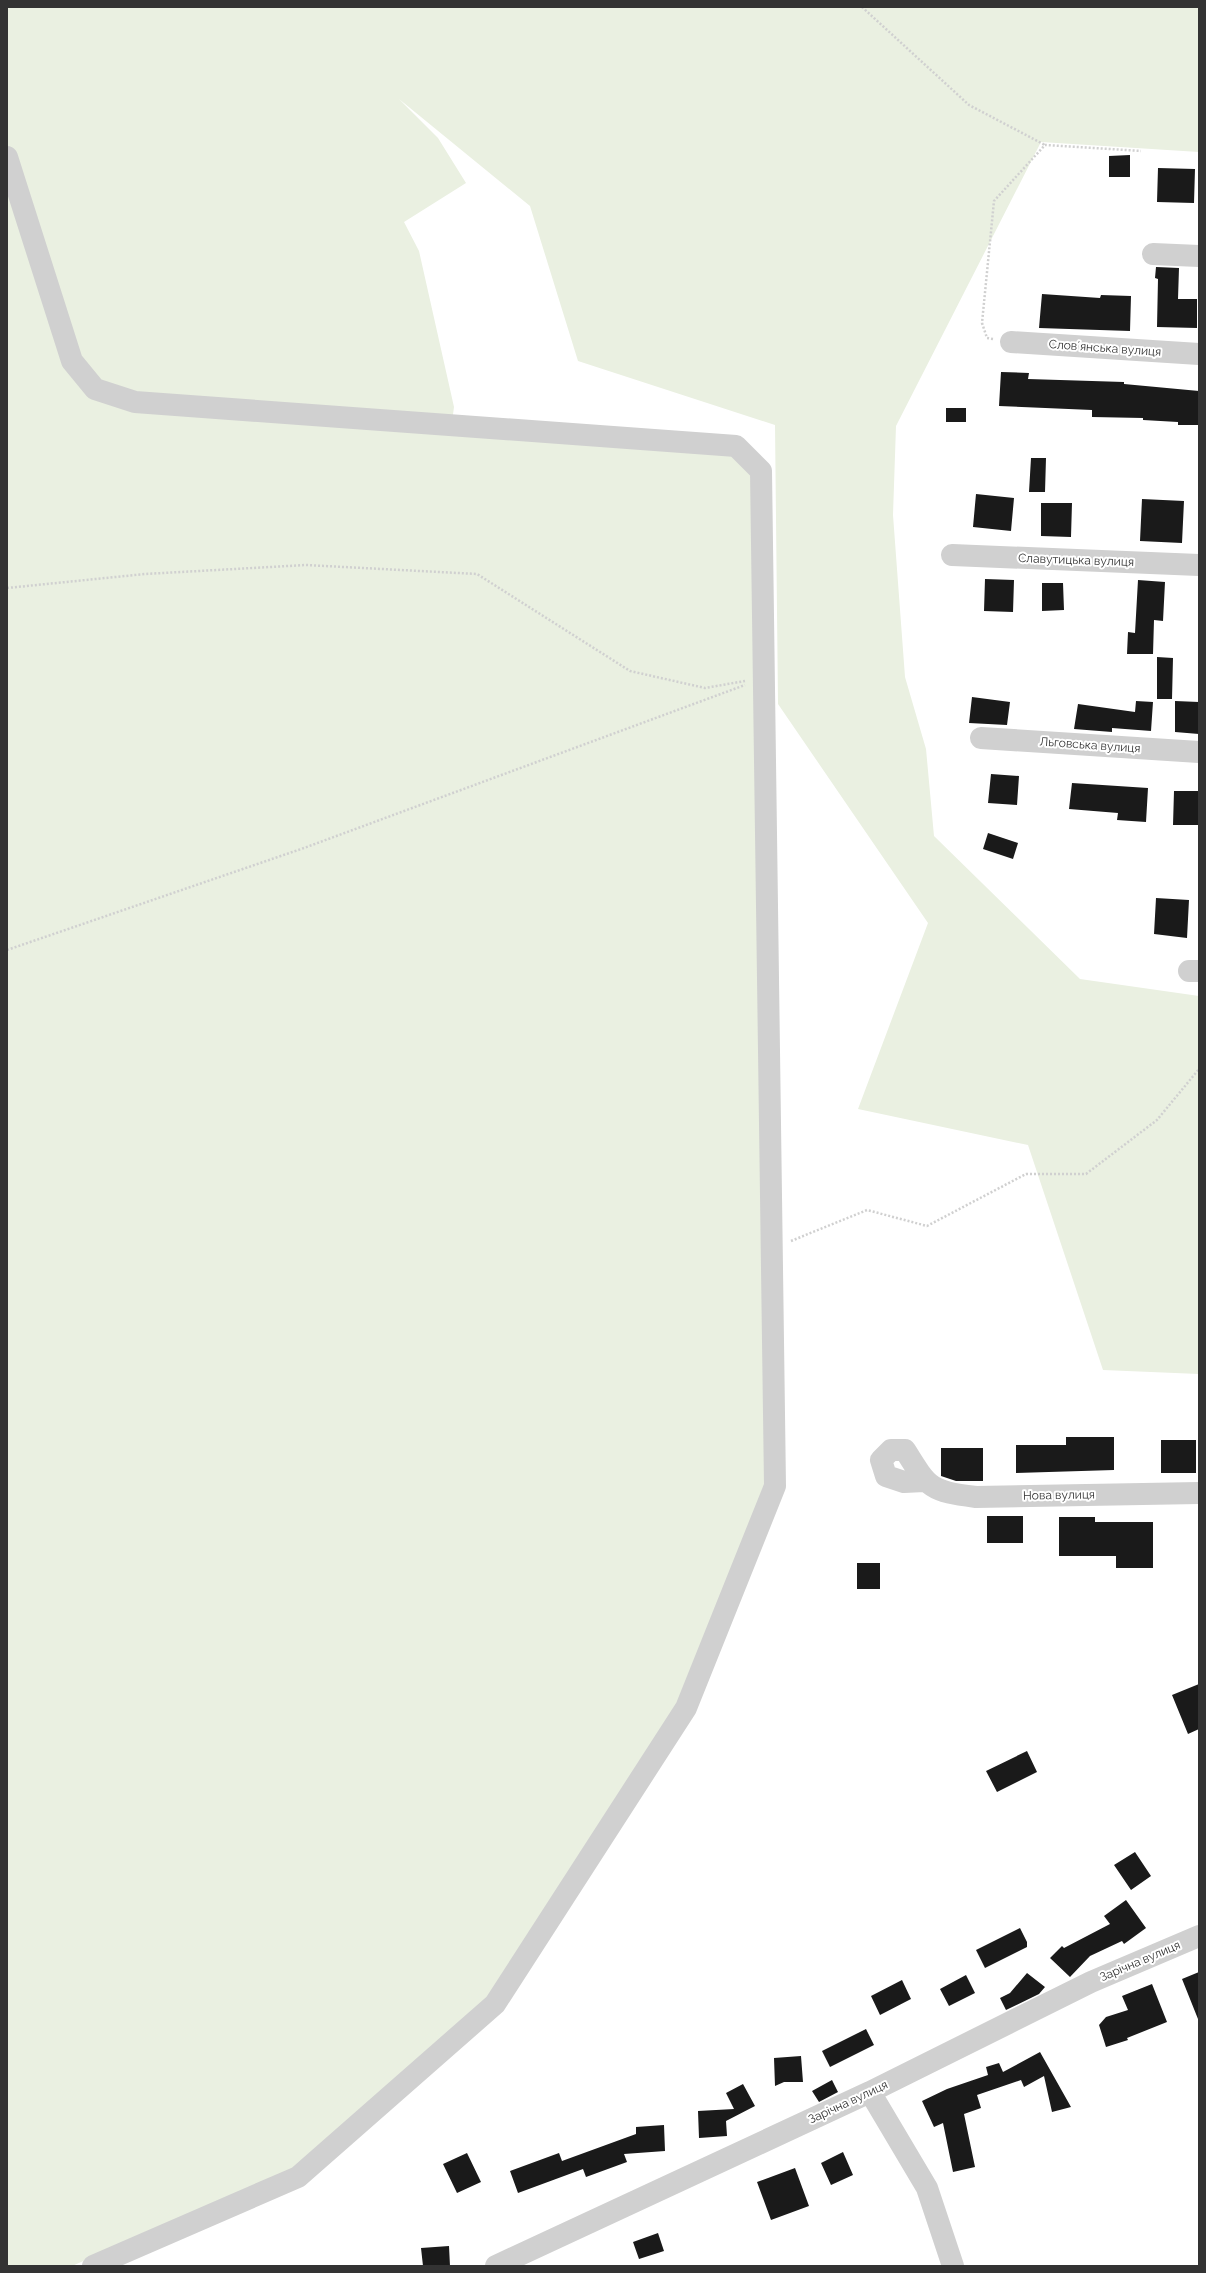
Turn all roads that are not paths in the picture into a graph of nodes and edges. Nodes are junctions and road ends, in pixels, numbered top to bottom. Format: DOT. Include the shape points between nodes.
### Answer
graph roads {
  1 [pos="7,156"];
  2 [pos="1153,254"];
  3 [pos="1199,256"];
  4 [pos="1011,342"];
  5 [pos="1199,354"];
  6 [pos="952,555"];
  7 [pos="1199,565"];
  8 [pos="981,738"];
  9 [pos="1199,752"];
  10 [pos="924,1481"];
  11 [pos="1199,1493"];
  12 [pos="1199,1936"];
  13 [pos="870,2092"];
  14 [pos="93,2266"];
  15 [pos="496,2266"];
  16 [pos="952,2266"];
  1 -- 14 [label="street" via="72,362 95,389 135,402 736,446 761,471 776,1486 686,1708 495,2004 298,2177"];
  2 -- 3 [label="street"];
  4 -- 5 [label="street, Словʼянська вулиця"];
  6 -- 7 [label="street, Славутицька вулиця"];
  8 -- 9 [label="street, Льговська вулиця"];
  10 -- 11 [label="street, Нова вулиця" via="944,1493 976,1497"];
  12 -- 13 [label="street, Зарічна вулиця" via="1090,1982"];
  13 -- 15 [label="street, Зарічна вулиця"];
  13 -- 16 [label="street" via="927,2188"];
}
